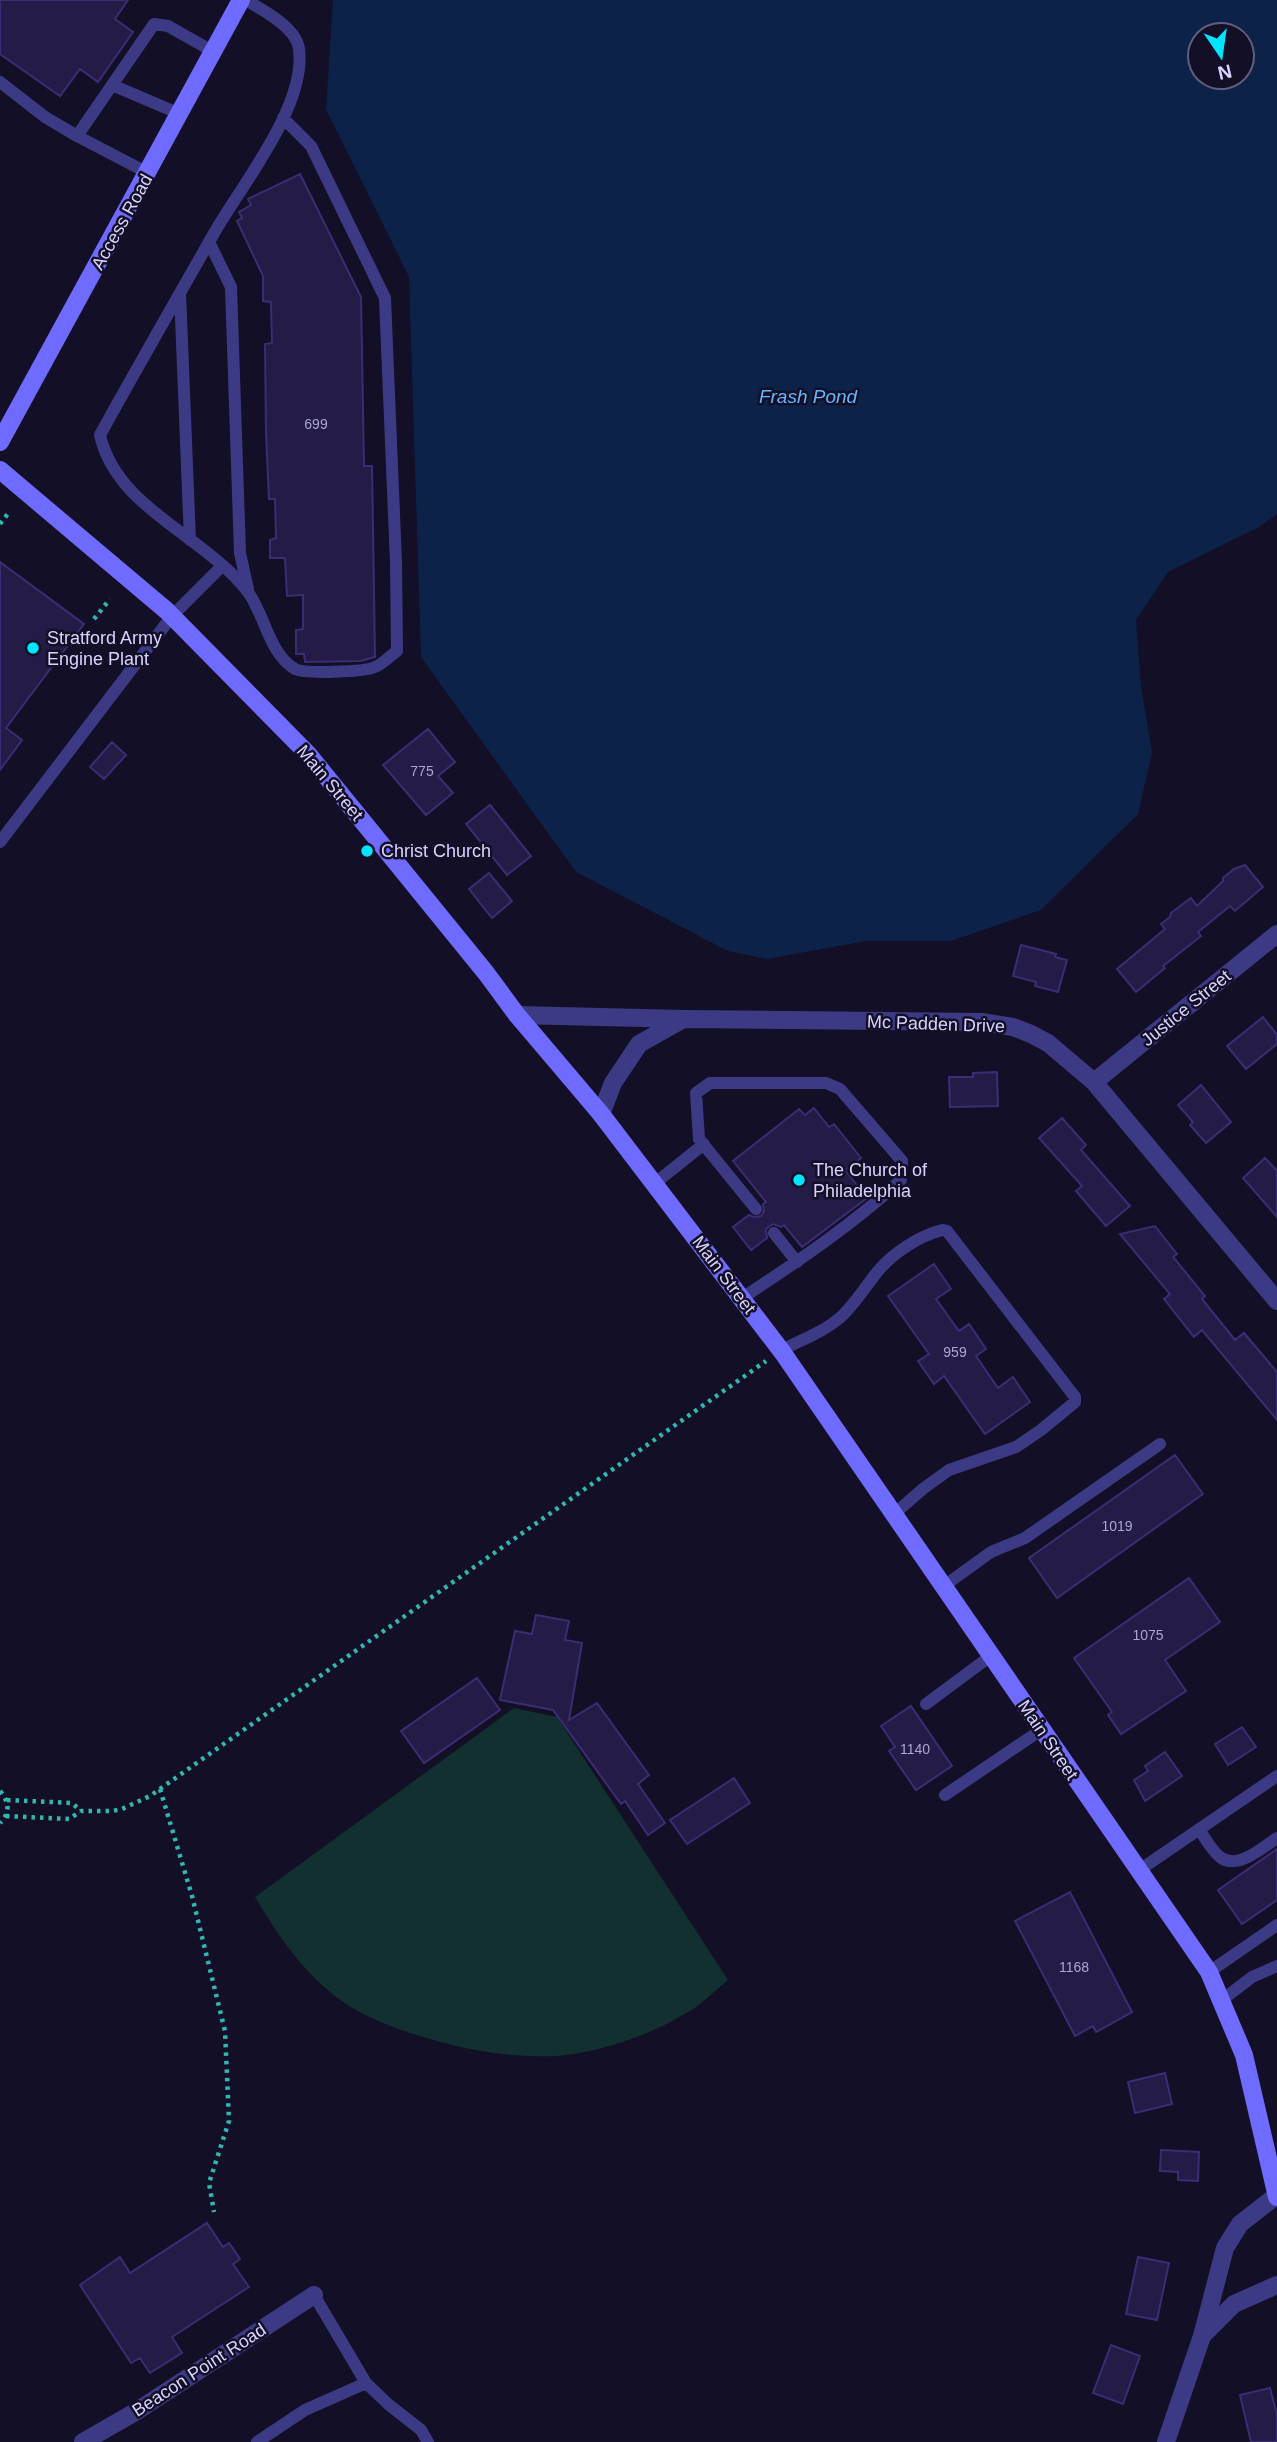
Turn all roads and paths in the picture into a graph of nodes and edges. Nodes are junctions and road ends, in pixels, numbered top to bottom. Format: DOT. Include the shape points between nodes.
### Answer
graph roads {
  1 [pos="243,0"];
  2 [pos="214,52"];
  3 [pos="0,82"];
  4 [pos="112,85"];
  5 [pos="180,114"];
  6 [pos="284,118"];
  7 [pos="78,136"];
  8 [pos="148,173"];
  9 [pos="209,242"];
  10 [pos="180,292"];
  11 [pos="0,442"];
  12 [pos="0,470"];
  13 [pos="10,511"];
  14 [pos="0,524"];
  15 [pos="190,540"];
  16 [pos="222,566"];
  17 [pos="249,596"];
  18 [pos="110,599"];
  19 [pos="172,617"];
  20 [pos="94,619"];
  21 [pos="0,842"];
  22 [pos="1277,934"];
  23 [pos="517,1015"];
  24 [pos="684,1019"];
  25 [pos="1094,1082"];
  26 [pos="601,1114"];
  27 [pos="704,1144"];
  28 [pos="654,1184"];
  29 [pos="756,1209"];
  30 [pos="774,1233"];
  31 [pos="797,1262"];
  32 [pos="742,1298"];
  33 [pos="1277,1301"];
  34 [pos="781,1350"];
  35 [pos="1160,1444"];
  36 [pos="894,1514"];
  37 [pos="944,1586"];
  38 [pos="992,1655"];
  39 [pos="926,1704"];
  40 [pos="1041,1730"];
  41 [pos="1277,1776"];
  42 [pos="160,1789"];
  43 [pos="0,1791"];
  44 [pos="945,1795"];
  45 [pos="7,1800"];
  46 [pos="81,1811"];
  47 [pos="6,1816"];
  48 [pos="0,1823"];
  49 [pos="1199,1829"];
  50 [pos="1277,1838"];
  51 [pos="1138,1871"];
  52 [pos="1277,1925"];
  53 [pos="1277,1966"];
  54 [pos="1209,1972"];
  55 [pos="1222,2000"];
  56 [pos="1271,2151"];
  57 [pos="1277,2196"];
  58 [pos="214,2211"];
  59 [pos="1277,2286"];
  60 [pos="314,2295"];
  61 [pos="1202,2336"];
  62 [pos="366,2383"];
  63 [pos="83,2442"];
  64 [pos="257,2442"];
  65 [pos="428,2442"];
  66 [pos="1166,2442"];
  1 -- 2 [label="main road, Access Road"];
  1 -- 6 [label="lane" via="271,15 299,44 296,84"];
  2 -- 4 [label="lane" via="168,26 154,24"];
  2 -- 5 [label="main road, Access Road"];
  3 -- 7 [label="lane"];
  4 -- 5 [label="lane"];
  4 -- 7 [label="lane"];
  5 -- 8 [label="main road, Access Road"];
  6 -- 9 [label="lane"];
  6 -- 17 [label="lane" via="311,146 385,298 397,651 374,668 296,669 270,638"];
  7 -- 8 [label="lane"];
  8 -- 11 [label="main road, Access Road"];
  9 -- 10 [label="lane"];
  9 -- 17 [label="lane" via="232,287 240,554"];
  10 -- 15 [label="lane"];
  10 -- 15 [label="lane" via="100,435 104,454 123,484"];
  12 -- 19 [label="main road, Main Street"];
  13 -- 14 [label="path"];
  15 -- 16 [label="lane"];
  16 -- 17 [label="lane"];
  16 -- 19 [label="lane"];
  18 -- 20 [label="path"];
  19 -- 21 [label="lane"];
  19 -- 23 [label="main road, Main Street" via="308,754"];
  22 -- 25 [label="street, Justice Street"];
  23 -- 24 [label="street, Mc Padden Drive"];
  23 -- 26 [label="main road, Main Street"];
  24 -- 25 [label="street, Mc Padden Drive" via="982,1022 1013,1027 1048,1044"];
  24 -- 26 [label="street, Mc Padden Drive" via="639,1044 613,1083"];
  25 -- 33 [label="street, Mc Padden Drive"];
  26 -- 28 [label="main road, Main Street"];
  27 -- 28 [label="lane"];
  27 -- 29 [label="lane"];
  27 -- 31 [label="lane" via="699,1139 696,1093 710,1083 826,1083 840,1089 902,1161 901,1180"];
  28 -- 32 [label="main road, Main Street"];
  30 -- 31 [label="lane"];
  31 -- 32 [label="lane"];
  32 -- 34 [label="main road, Main Street"];
  34 -- 36 [label="main road, Main Street"];
  34 -- 36 [label="lane" via="842,1316 879,1269 907,1246 942,1230 1075,1398 1016,1447 949,1470"];
  34 -- 42 [label="path"];
  35 -- 37 [label="lane" via="1025,1538 991,1552"];
  36 -- 37 [label="main road, Main Street"];
  37 -- 38 [label="main road, Main Street"];
  38 -- 39 [label="lane"];
  38 -- 40 [label="main road, Main Street"];
  40 -- 44 [label="lane"];
  40 -- 51 [label="main road, Main Street"];
  41 -- 49 [label="lane"];
  42 -- 46 [label="path" via="122,1809"];
  42 -- 58 [label="path" via="225,2031 229,2121 209,2183"];
  43 -- 45 [label="path"];
  45 -- 46 [label="path" via="72,1803"];
  45 -- 47 [label="path"];
  46 -- 47 [label="path" via="69,1819"];
  47 -- 48 [label="path"];
  49 -- 50 [label="lane" via="1229,1862 1243,1859"];
  49 -- 51 [label="lane"];
  51 -- 54 [label="main road, Main Street"];
  52 -- 54 [label="lane"];
  53 -- 55 [label="lane" via="1252,1977"];
  54 -- 55 [label="main road, Main Street"];
  55 -- 56 [label="main road, Main Street" via="1244,2055"];
  56 -- 57 [label="main road, Main Street"];
  57 -- 61 [label="street" via="1240,2224 1230,2238"];
  59 -- 61 [label="street" via="1234,2304"];
  60 -- 62 [label="lane"];
  60 -- 63 [label="street, Beacon Point Road"];
  61 -- 66 [label="street"];
  62 -- 64 [label="lane" via="305,2410"];
  62 -- 65 [label="lane" via="421,2430"];
}
